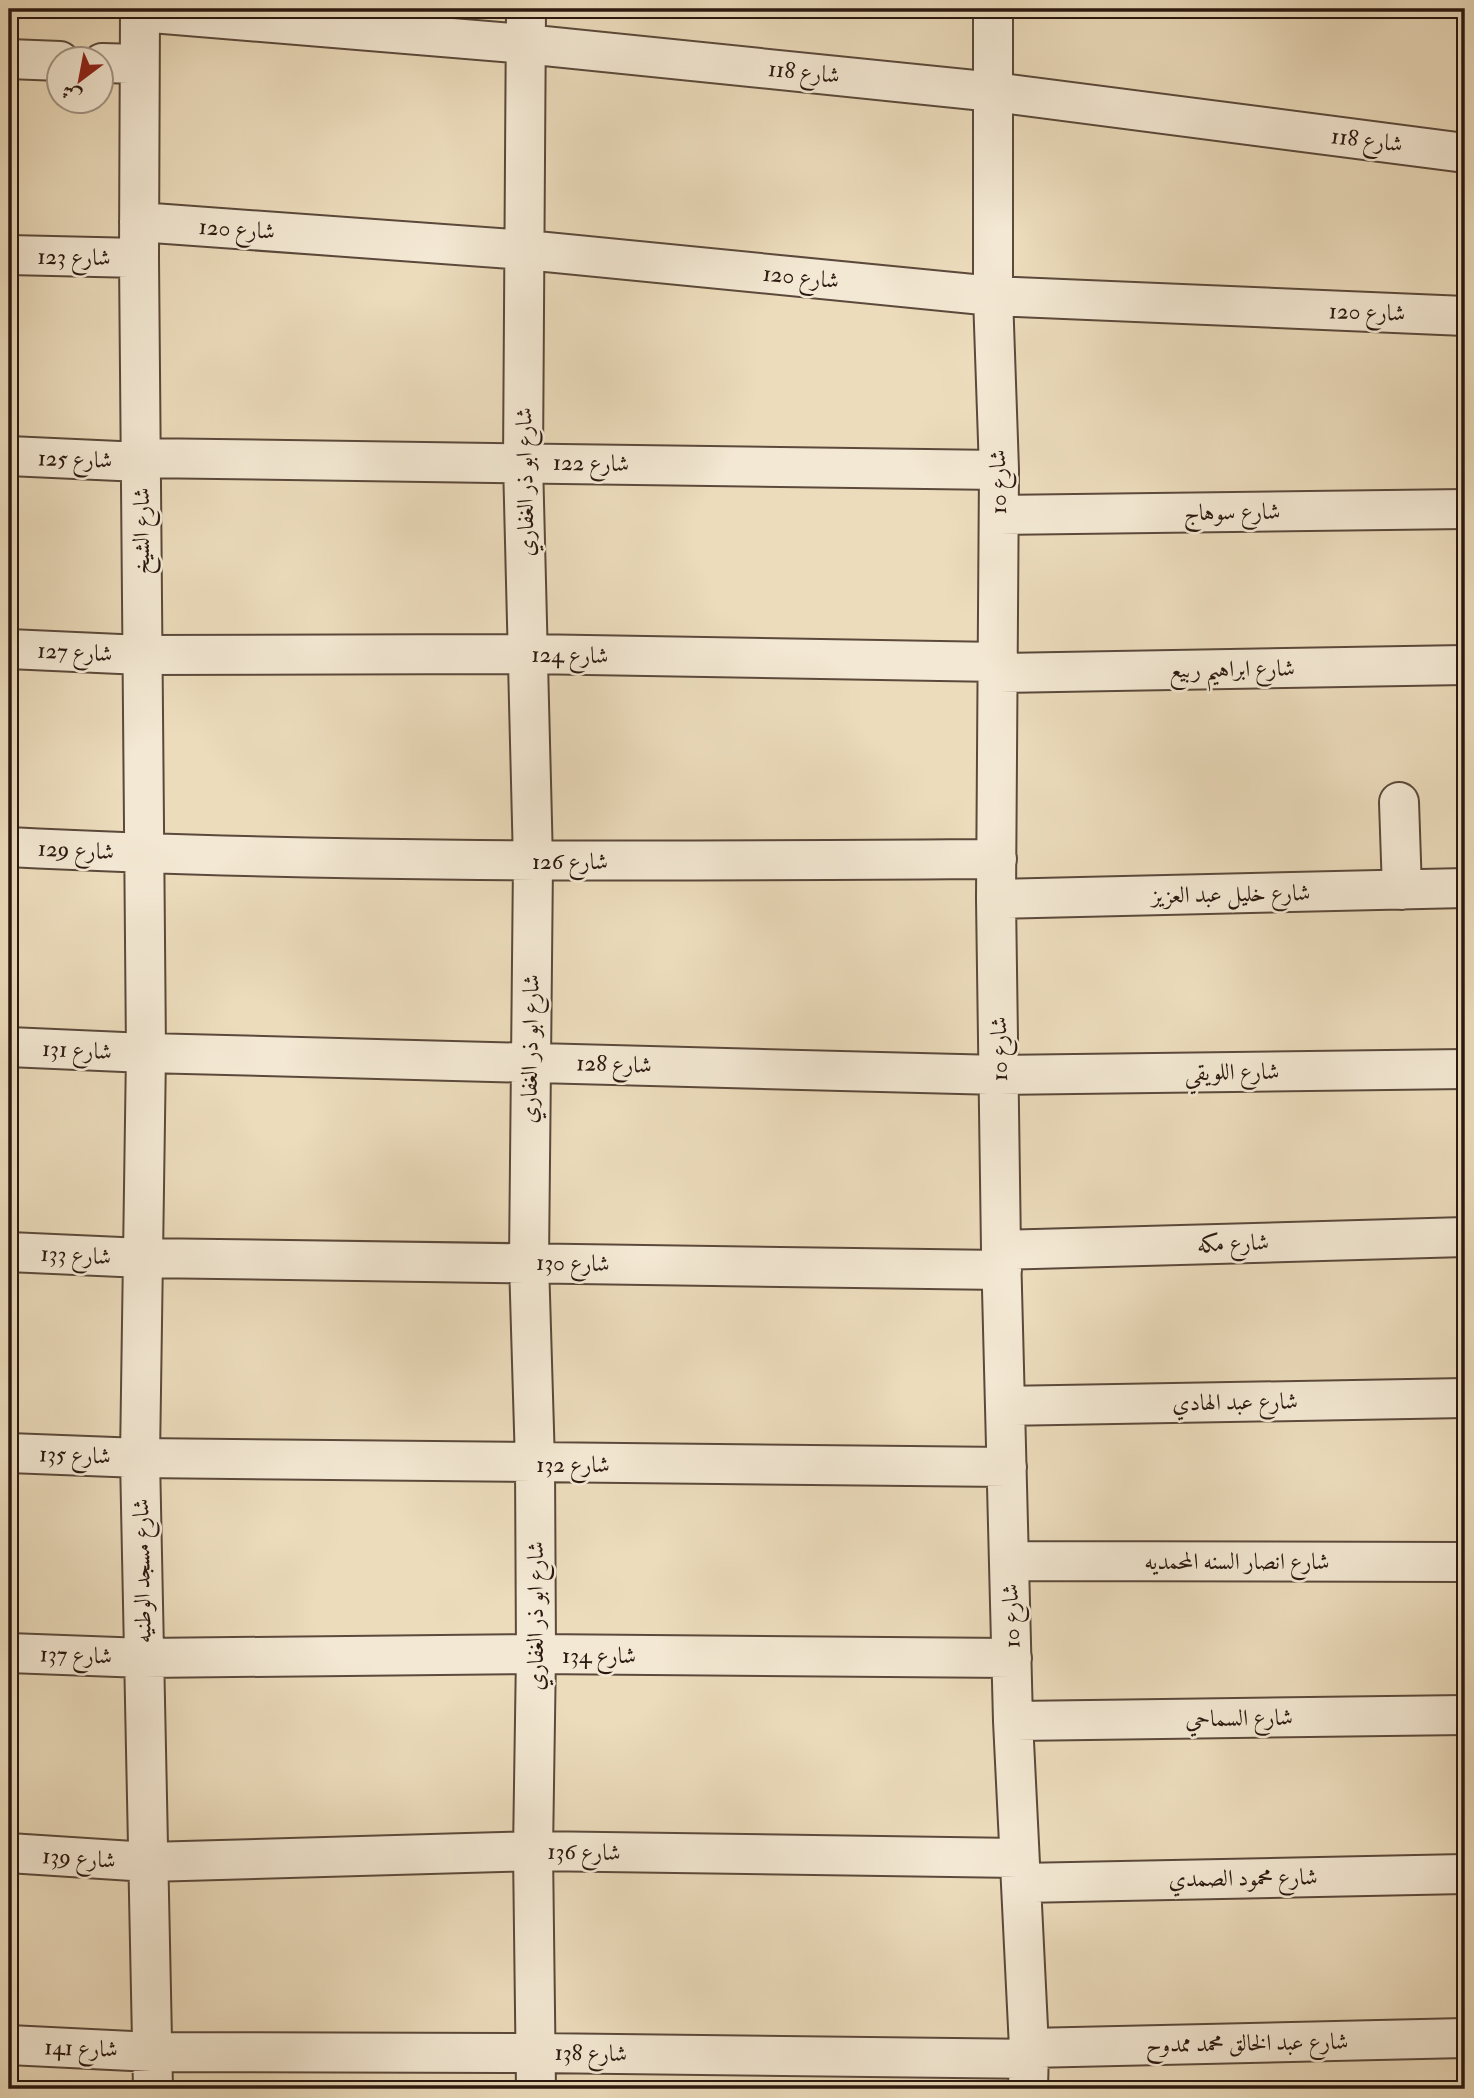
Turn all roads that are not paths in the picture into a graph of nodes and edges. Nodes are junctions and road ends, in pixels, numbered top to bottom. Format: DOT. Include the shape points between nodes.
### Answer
graph roads {
  1 [pos="993,9"];
  2 [pos="140,10"];
  3 [pos="526,26"];
  4 [pos="9,59"];
  5 [pos="46,60"];
  6 [pos="116,64"];
  7 [pos="139,65"];
  8 [pos="994,92"];
  9 [pos="1465,153"];
  10 [pos="139,240"];
  11 [pos="526,250"];
  12 [pos="9,255"];
  13 [pos="993,296"];
  14 [pos="1465,316"];
  15 [pos="9,456"];
  16 [pos="140,460"];
  17 [pos="523,462"];
  18 [pos="999,470"];
  19 [pos="1465,509"];
  20 [pos="999,515"];
  21 [pos="9,649"];
  22 [pos="528,654"];
  23 [pos="142,655"];
  24 [pos="1465,665"];
  25 [pos="999,667"];
  26 [pos="1399,802"];
  27 [pos="9,847"];
  28 [pos="144,854"];
  29 [pos="997,859"];
  30 [pos="533,862"];
  31 [pos="1465,888"];
  32 [pos="1402,890"];
  33 [pos="996,899"];
  34 [pos="9,1047"];
  35 [pos="145,1053"];
  36 [pos="530,1062"];
  37 [pos="1465,1069"];
  38 [pos="999,1075"];
  39 [pos="1465,1237"];
  40 [pos="9,1252"];
  41 [pos="143,1258"];
  42 [pos="1002,1260"];
  43 [pos="529,1262"];
  44 [pos="1465,1398"];
  45 [pos="1005,1406"];
  46 [pos="9,1452"];
  47 [pos="140,1458"];
  48 [pos="535,1464"];
  49 [pos="1007,1467"];
  50 [pos="1009,1561"];
  51 [pos="1465,1562"];
  52 [pos="9,1653"];
  53 [pos="536,1654"];
  54 [pos="144,1658"];
  55 [pos="1012,1658"];
  56 [pos="1465,1714"];
  57 [pos="1013,1721"];
  58 [pos="533,1852"];
  59 [pos="9,1853"];
  60 [pos="148,1862"];
  61 [pos="1020,1870"];
  62 [pos="1465,1874"];
  63 [pos="1465,2038"];
  64 [pos="9,2045"];
  65 [pos="152,2052"];
  66 [pos="1029,2065"];
  67 [pos="536,2071"];
  68 [pos="153,2089"];
  1 -- 8 [label="street, شارع 10"];
  2 -- 3 [label="street, شارع 118"];
  2 -- 7 [label="street, شارع الشيخ"];
  3 -- 8 [label="street, شارع 118"];
  3 -- 11 [label="street, شارع ابو ذر الغفاري"];
  4 -- 5 [label="street"];
  6 -- 7 [label="street"];
  7 -- 10 [label="street, شارع الشيخ"];
  8 -- 9 [label="street, شارع 118"];
  8 -- 13 [label="street, شارع 10"];
  10 -- 11 [label="street, شارع 120"];
  10 -- 12 [label="street, شارع 123"];
  10 -- 16 [label="street, شارع الشيخ"];
  11 -- 13 [label="street, شارع 120"];
  11 -- 17 [label="street, شارع ابو ذر الغفاري"];
  13 -- 14 [label="street, شارع 120"];
  13 -- 18 [label="street, شارع 10"];
  15 -- 16 [label="street, شارع 125"];
  16 -- 17 [label="street, شارع 122"];
  16 -- 23 [label="street, شارع الشيخ"];
  17 -- 18 [label="street, شارع 122"];
  17 -- 22 [label="street, شارع ابو ذر الغفاري"];
  18 -- 20 [label="street, شارع 10"];
  19 -- 20 [label="street, شارع سوهاج"];
  20 -- 25 [label="street, شارع 10"];
  21 -- 23 [label="street, شارع 127"];
  22 -- 23 [label="street, شارع 124"];
  22 -- 25 [label="street, شارع 124"];
  22 -- 30 [label="street, شارع ابو ذر الغفاري"];
  23 -- 28 [label="street, شارع الشيخ"];
  24 -- 25 [label="street, شارع ابراهيم ربيع"];
  25 -- 29 [label="street, شارع 10"];
  26 -- 32 [label="street"];
  27 -- 28 [label="street, شارع 129"];
  28 -- 30 [label="street, شارع 126"];
  28 -- 35 [label="street, شارع الشيخ"];
  29 -- 30 [label="street, شارع 126"];
  29 -- 33 [label="street, شارع 10"];
  30 -- 36 [label="street, شارع ابو ذر الغفاري"];
  31 -- 32 [label="street, شارع خليل عبد العزيز"];
  32 -- 33 [label="street, شارع خليل عبد العزيز"];
  33 -- 38 [label="street, شارع 10"];
  34 -- 35 [label="street, شارع 131"];
  35 -- 36 [label="street, شارع 128"];
  35 -- 41 [label="street, شارع مسجد الوطنيه"];
  36 -- 38 [label="street, شارع 128"];
  36 -- 43 [label="street, شارع ابو ذر الغفاري"];
  37 -- 38 [label="street, شارع اللويقي"];
  38 -- 42 [label="street, شارع 10"];
  39 -- 42 [label="street, شارع مكه"];
  40 -- 41 [label="street, شارع 133"];
  41 -- 43 [label="street, شارع 130"];
  41 -- 47 [label="street, شارع مسجد الوطنيه"];
  42 -- 43 [label="street, شارع 130"];
  42 -- 45 [label="street, شارع 10"];
  43 -- 48 [label="street, شارع ابو ذر الغفاري"];
  44 -- 45 [label="street, شارع عبد الهادي"];
  45 -- 49 [label="street, شارع 10"];
  46 -- 47 [label="street, شارع 135"];
  47 -- 48 [label="street, شارع 132"];
  47 -- 54 [label="street, شارع مسجد الوطنيه"];
  48 -- 49 [label="street, شارع 132"];
  48 -- 53 [label="street, شارع ابو ذر الغفاري"];
  49 -- 50 [label="street, شارع 10"];
  50 -- 51 [label="street, شارع انصار السنه المحمديه"];
  50 -- 55 [label="street, شارع 10"];
  52 -- 54 [label="street, شارع 137"];
  53 -- 54 [label="street, شارع 134"];
  53 -- 55 [label="street, شارع 134"];
  53 -- 58 [label="street, شارع ابو ذر الغفاري"];
  54 -- 60 [label="street, شارع مسجد الوطنيه"];
  55 -- 57 [label="street, شارع 10"];
  56 -- 57 [label="street, شارع السماحي"];
  57 -- 61 [label="street, شارع 10"];
  58 -- 60 [label="street, شارع 136"];
  58 -- 61 [label="street, شارع 136"];
  58 -- 67 [label="street, شارع ابو ذر الغفاري"];
  59 -- 60 [label="street, شارع 139"];
  60 -- 65 [label="street, شارع مسجد الوطنيه"];
  61 -- 62 [label="street, شارع محمود الصمدي"];
  61 -- 66 [label="street, شارع 10"];
  63 -- 66 [label="street, شارع عبد الخالق محمد ممدوح"];
  64 -- 65 [label="street, شارع 141"];
  65 -- 67 [label="street, شارع 138"];
  65 -- 68 [label="street, شارع مسجد الوطنيه"];
  66 -- 67 [label="street, شارع 138"];
}
